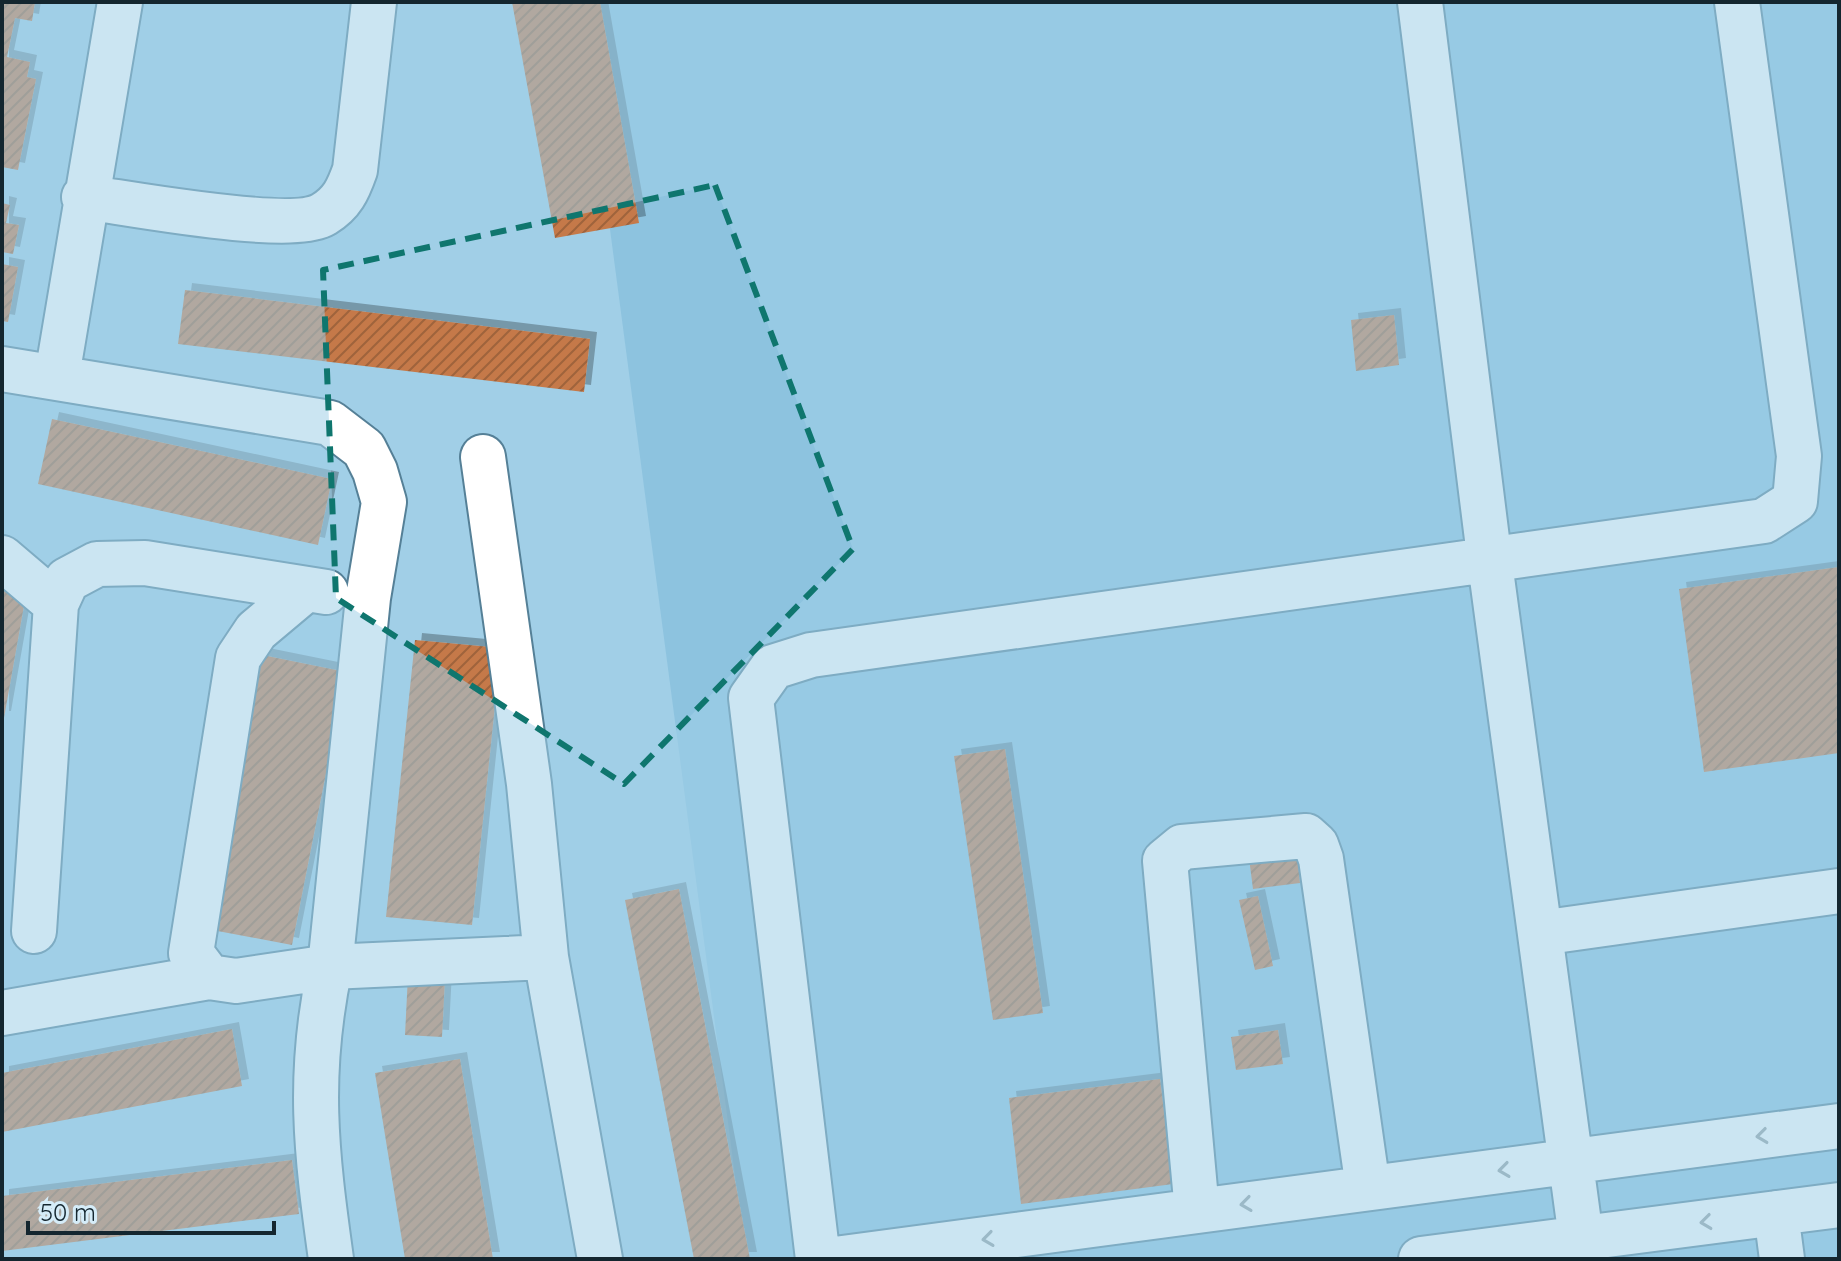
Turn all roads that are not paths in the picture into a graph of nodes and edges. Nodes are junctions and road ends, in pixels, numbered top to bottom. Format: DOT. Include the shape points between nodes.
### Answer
graph roads {
  1 [pos="120,2"];
  2 [pos="374,2"];
  3 [pos="1420,2"];
  4 [pos="1737,2"];
  5 [pos="84,197"];
  6 [pos="2,369"];
  7 [pos="57,376"];
  8 [pos="483,457"];
  9 [pos="2,558"];
  10 [pos="1490,563"];
  11 [pos="306,589"];
  12 [pos="368,598"];
  13 [pos="56,604"];
  14 [pos="1839,891"];
  15 [pos="34,931"];
  16 [pos="1540,933"];
  17 [pos="546,957"];
  18 [pos="330,967"];
  19 [pos="209,977"];
  20 [pos="2,1013"];
  21 [pos="1839,1126"];
  22 [pos="1570,1161"];
  23 [pos="1368,1188"];
  24 [pos="1839,1205"];
  25 [pos="1197,1211"];
  26 [pos="1776,1213"];
  27 [pos="1581,1238"];
  28 [pos="331,1259"];
  29 [pos="600,1259"];
  30 [pos="818,1259"];
  31 [pos="835,1259"];
  32 [pos="1421,1259"];
  33 [pos="1782,1259"];
  1 -- 5 [label="street"];
  2 -- 5 [label="street" via="355,170 346,197 321,216 283,222"];
  3 -- 10 [label="street"];
  4 -- 10 [label="street" via="1799,456 1795,501 1764,521"];
  5 -- 7 [label="street"];
  6 -- 7 [label="street"];
  7 -- 12 [label="street" via="330,423 347,433 370,460 384,502"];
  8 -- 17 [label="street" via="529,784"];
  9 -- 13 [label="street"];
  10 -- 16 [label="street"];
  10 -- 30 [label="street" via="811,655 773,667 751,698"];
  11 -- 12 [label="street"];
  11 -- 13 [label="street" via="145,563 97,564 67,580"];
  11 -- 19 [label="street" via="256,631 238,658 191,953"];
  12 -- 18 [label="street"];
  13 -- 15 [label="street"];
  14 -- 16 [label="street"];
  16 -- 22 [label="street"];
  17 -- 18 [label="street"];
  17 -- 29 [label="street"];
  18 -- 19 [label="street" via="236,981"];
  18 -- 28 [label="street" via="318,1025 314,1120"];
  19 -- 20 [label="street"];
  21 -- 22 [label="street, one-way"];
  22 -- 23 [label="street, one-way"];
  22 -- 27 [label="street"];
  23 -- 25 [label="street, one-way"];
  23 -- 25 [label="street" via="1316,845 1306,836 1182,847 1165,861"];
  24 -- 26 [label="street"];
  25 -- 31 [label="street, one-way"];
  26 -- 27 [label="street, one-way"];
  26 -- 33 [label="street"];
  27 -- 32 [label="street"];
}
